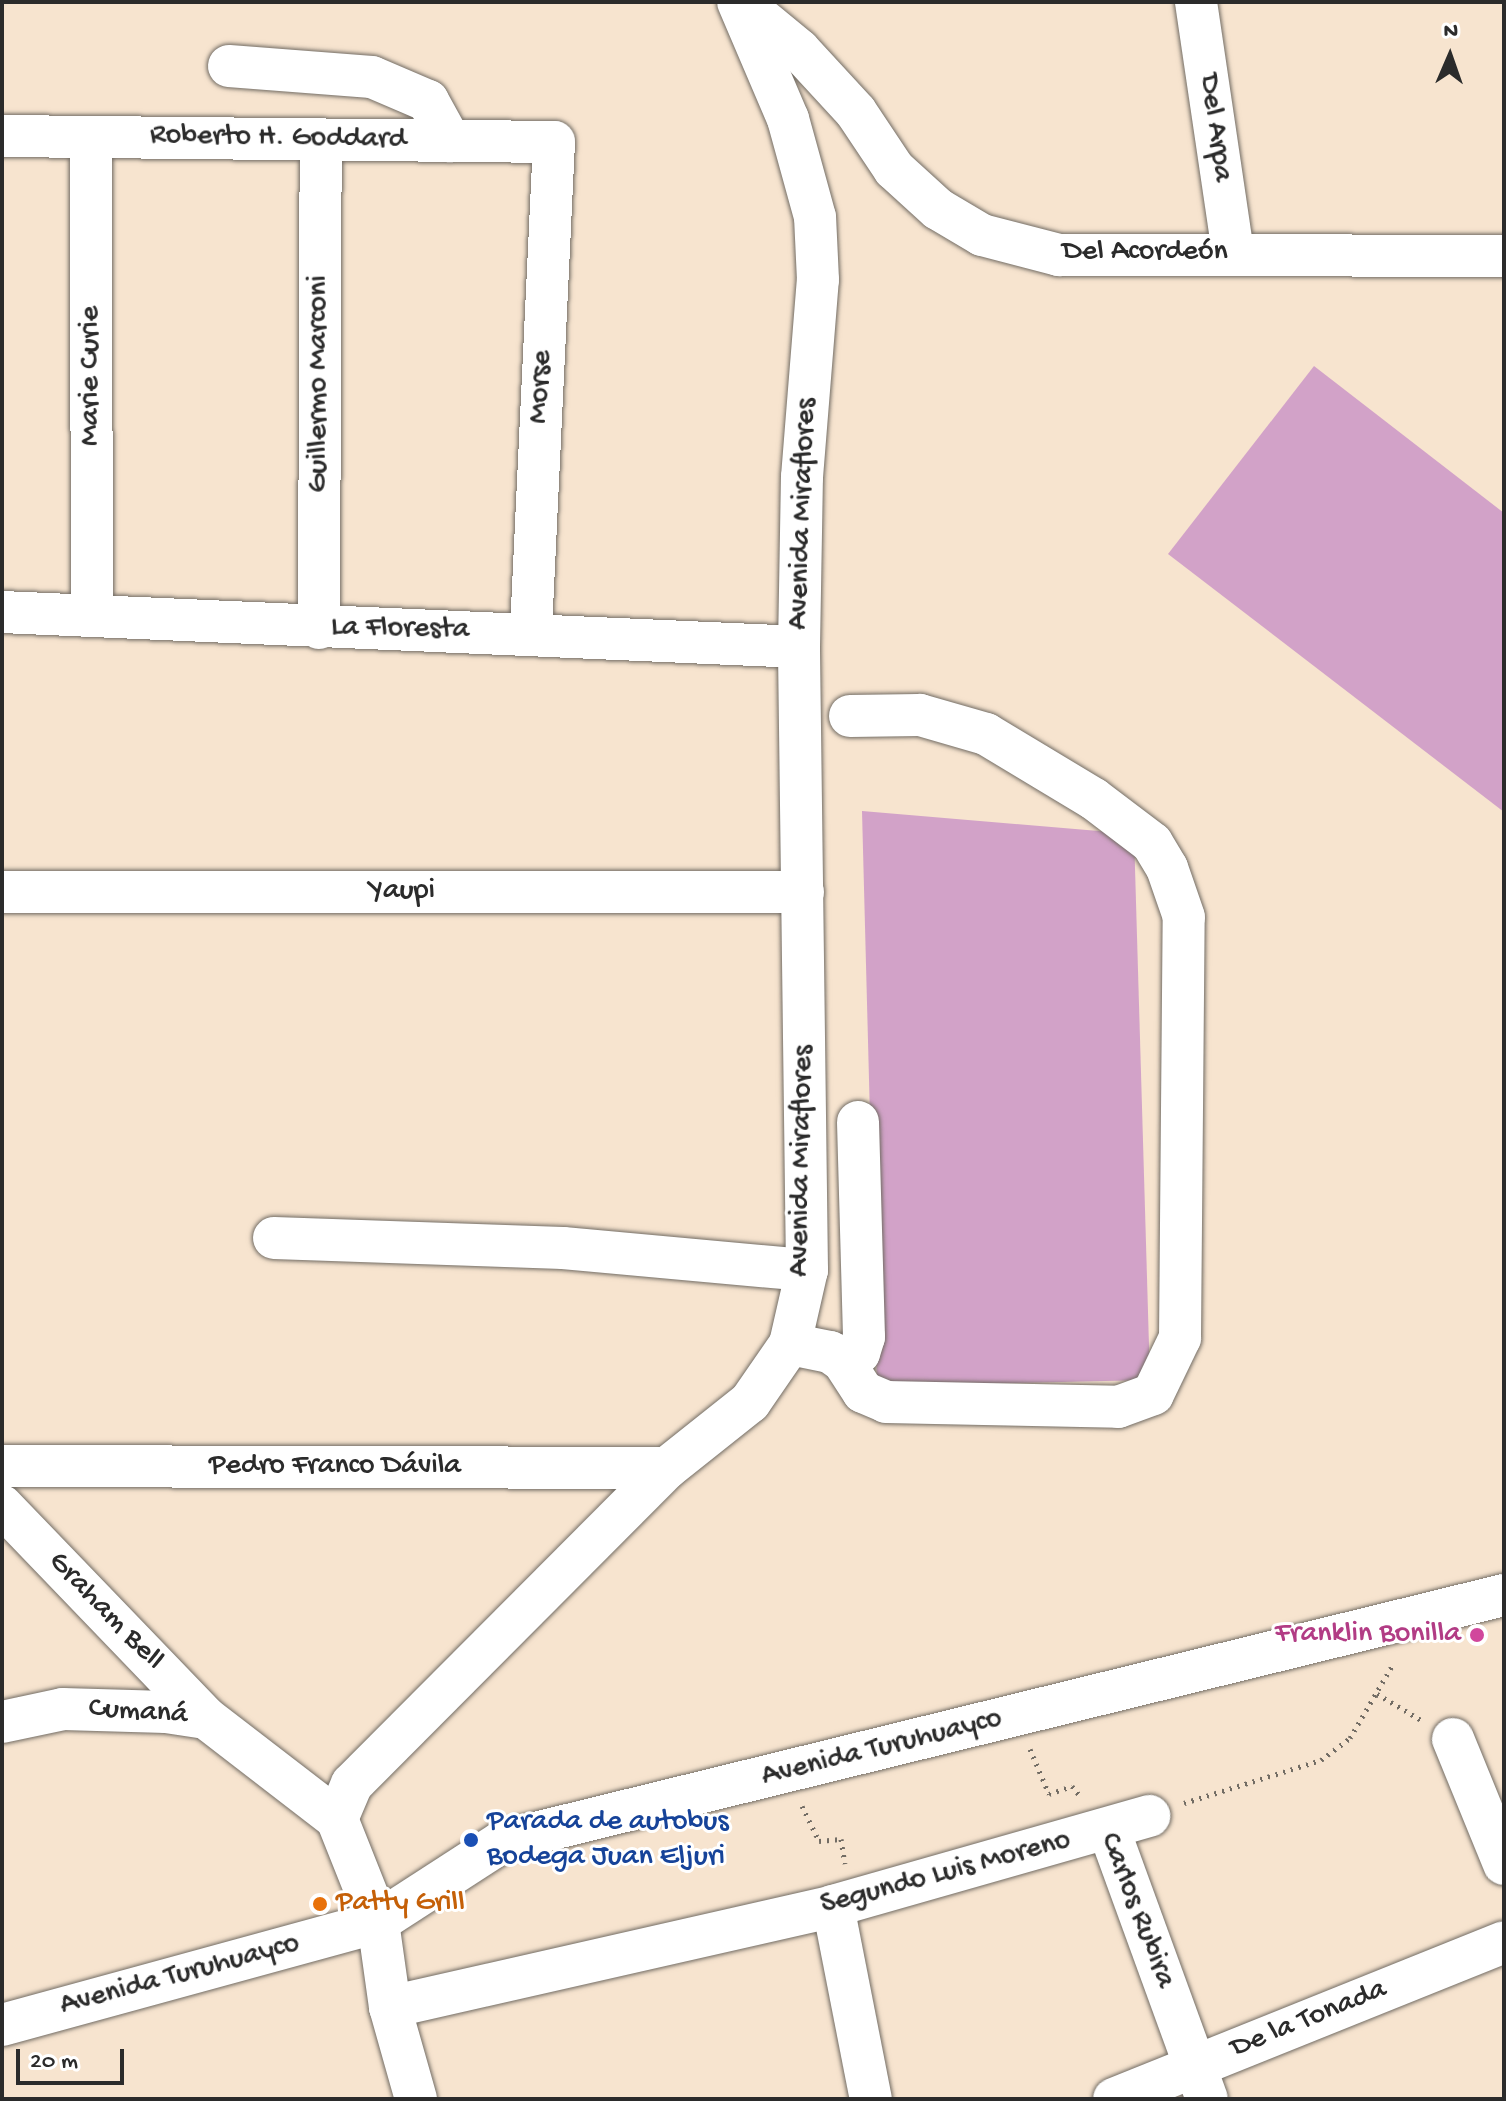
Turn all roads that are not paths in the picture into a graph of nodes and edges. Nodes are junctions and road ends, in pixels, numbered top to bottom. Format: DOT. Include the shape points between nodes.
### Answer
graph roads {
  1 [pos="740,2"];
  2 [pos="1196,2"];
  3 [pos="229,66"];
  4 [pos="2,136"];
  5 [pos="91,137"];
  6 [pos="321,140"];
  7 [pos="450,141"];
  8 [pos="554,142"];
  9 [pos="1233,253"];
  10 [pos="1504,256"];
  11 [pos="2,612"];
  12 [pos="92,615"];
  13 [pos="319,628"];
  14 [pos="531,632"];
  15 [pos="799,647"];
  16 [pos="850,716"];
  17 [pos="2,892"];
  18 [pos="803,892"];
  19 [pos="858,1122"];
  20 [pos="274,1238"];
  21 [pos="807,1270"];
  22 [pos="790,1344"];
  23 [pos="843,1361"];
  24 [pos="2,1466"];
  25 [pos="667,1468"];
  26 [pos="2,1506"];
  27 [pos="1504,1595"];
  28 [pos="206,1718"];
  29 [pos="2,1722"];
  30 [pos="1453,1739"];
  31 [pos="1149,1816"];
  32 [pos="337,1819"];
  33 [pos="1109,1830"];
  34 [pos="1504,1864"];
  35 [pos="833,1906"];
  36 [pos="378,1922"];
  37 [pos="1504,1942"];
  38 [pos="390,2007"];
  39 [pos="2,2025"];
  40 [pos="1201,2082"];
  41 [pos="416,2099"];
  42 [pos="871,2099"];
  43 [pos="1114,2099"];
  1 -- 9 [label="street, Del Acordeón" via="799,50 856,112 894,169 938,209 982,235 1059,255"];
  1 -- 15 [label="street, Avenida Miraflores" via="788,119 815,217 818,280 802,477"];
  2 -- 9 [label="street, Del Arpa"];
  3 -- 7 [label="street" via="372,77 428,101"];
  4 -- 5 [label="street, Roberto H. Goddard"];
  5 -- 6 [label="street, Roberto H. Goddard"];
  5 -- 12 [label="street, Marie Curie"];
  6 -- 7 [label="street, Roberto H. Goddard"];
  6 -- 13 [label="street, Guillermo Marconi"];
  7 -- 8 [label="street, Roberto H. Goddard"];
  8 -- 14 [label="street, Morse"];
  9 -- 10 [label="street, Del Acordeón"];
  11 -- 12 [label="street, La Floresta"];
  12 -- 13 [label="street, La Floresta"];
  13 -- 14 [label="street, La Floresta"];
  14 -- 15 [label="street, La Floresta"];
  15 -- 18 [label="street, Avenida Miraflores"];
  16 -- 23 [label="street" via="920,715 986,734 1094,799 1152,843 1167,868 1184,917 1181,1323 1167,1373 1153,1394 1118,1407 886,1402 863,1392"];
  17 -- 18 [label="street, Yaupi"];
  18 -- 21 [label="street, Avenida Miraflores"];
  19 -- 23 [label="street" via="864,1337 859,1353"];
  20 -- 21 [label="street" via="563,1248"];
  21 -- 22 [label="street, Avenida Miraflores"];
  22 -- 23 [label="street" via="830,1352"];
  22 -- 25 [label="street, Avenida Miraflores" via="750,1402"];
  24 -- 25 [label="street, Pedro Franco Dávila"];
  25 -- 32 [label="street, Avenida Miraflores" via="352,1784"];
  26 -- 28 [label="street, Graham Bell"];
  27 -- 36 [label="street, Avenida Turuhuayco" via="503,1841"];
  28 -- 29 [label="street, Cumaná" via="63,1709"];
  28 -- 32 [label="street, Cumaná"];
  30 -- 34 [label="street"];
  31 -- 33 [label="street, Segundo Luis Moreno"];
  32 -- 36 [label="street"];
  33 -- 35 [label="street, Segundo Luis Moreno"];
  33 -- 40 [label="street, Carlos Rubira"];
  35 -- 38 [label="street, Segundo Luis Moreno"];
  35 -- 42 [label="street"];
  36 -- 38 [label="street"];
  36 -- 39 [label="street, Avenida Turuhuayco"];
  37 -- 40 [label="street, De la Tonada"];
  38 -- 41 [label="street"];
  40 -- 43 [label="street, De la Tonada"];
}
